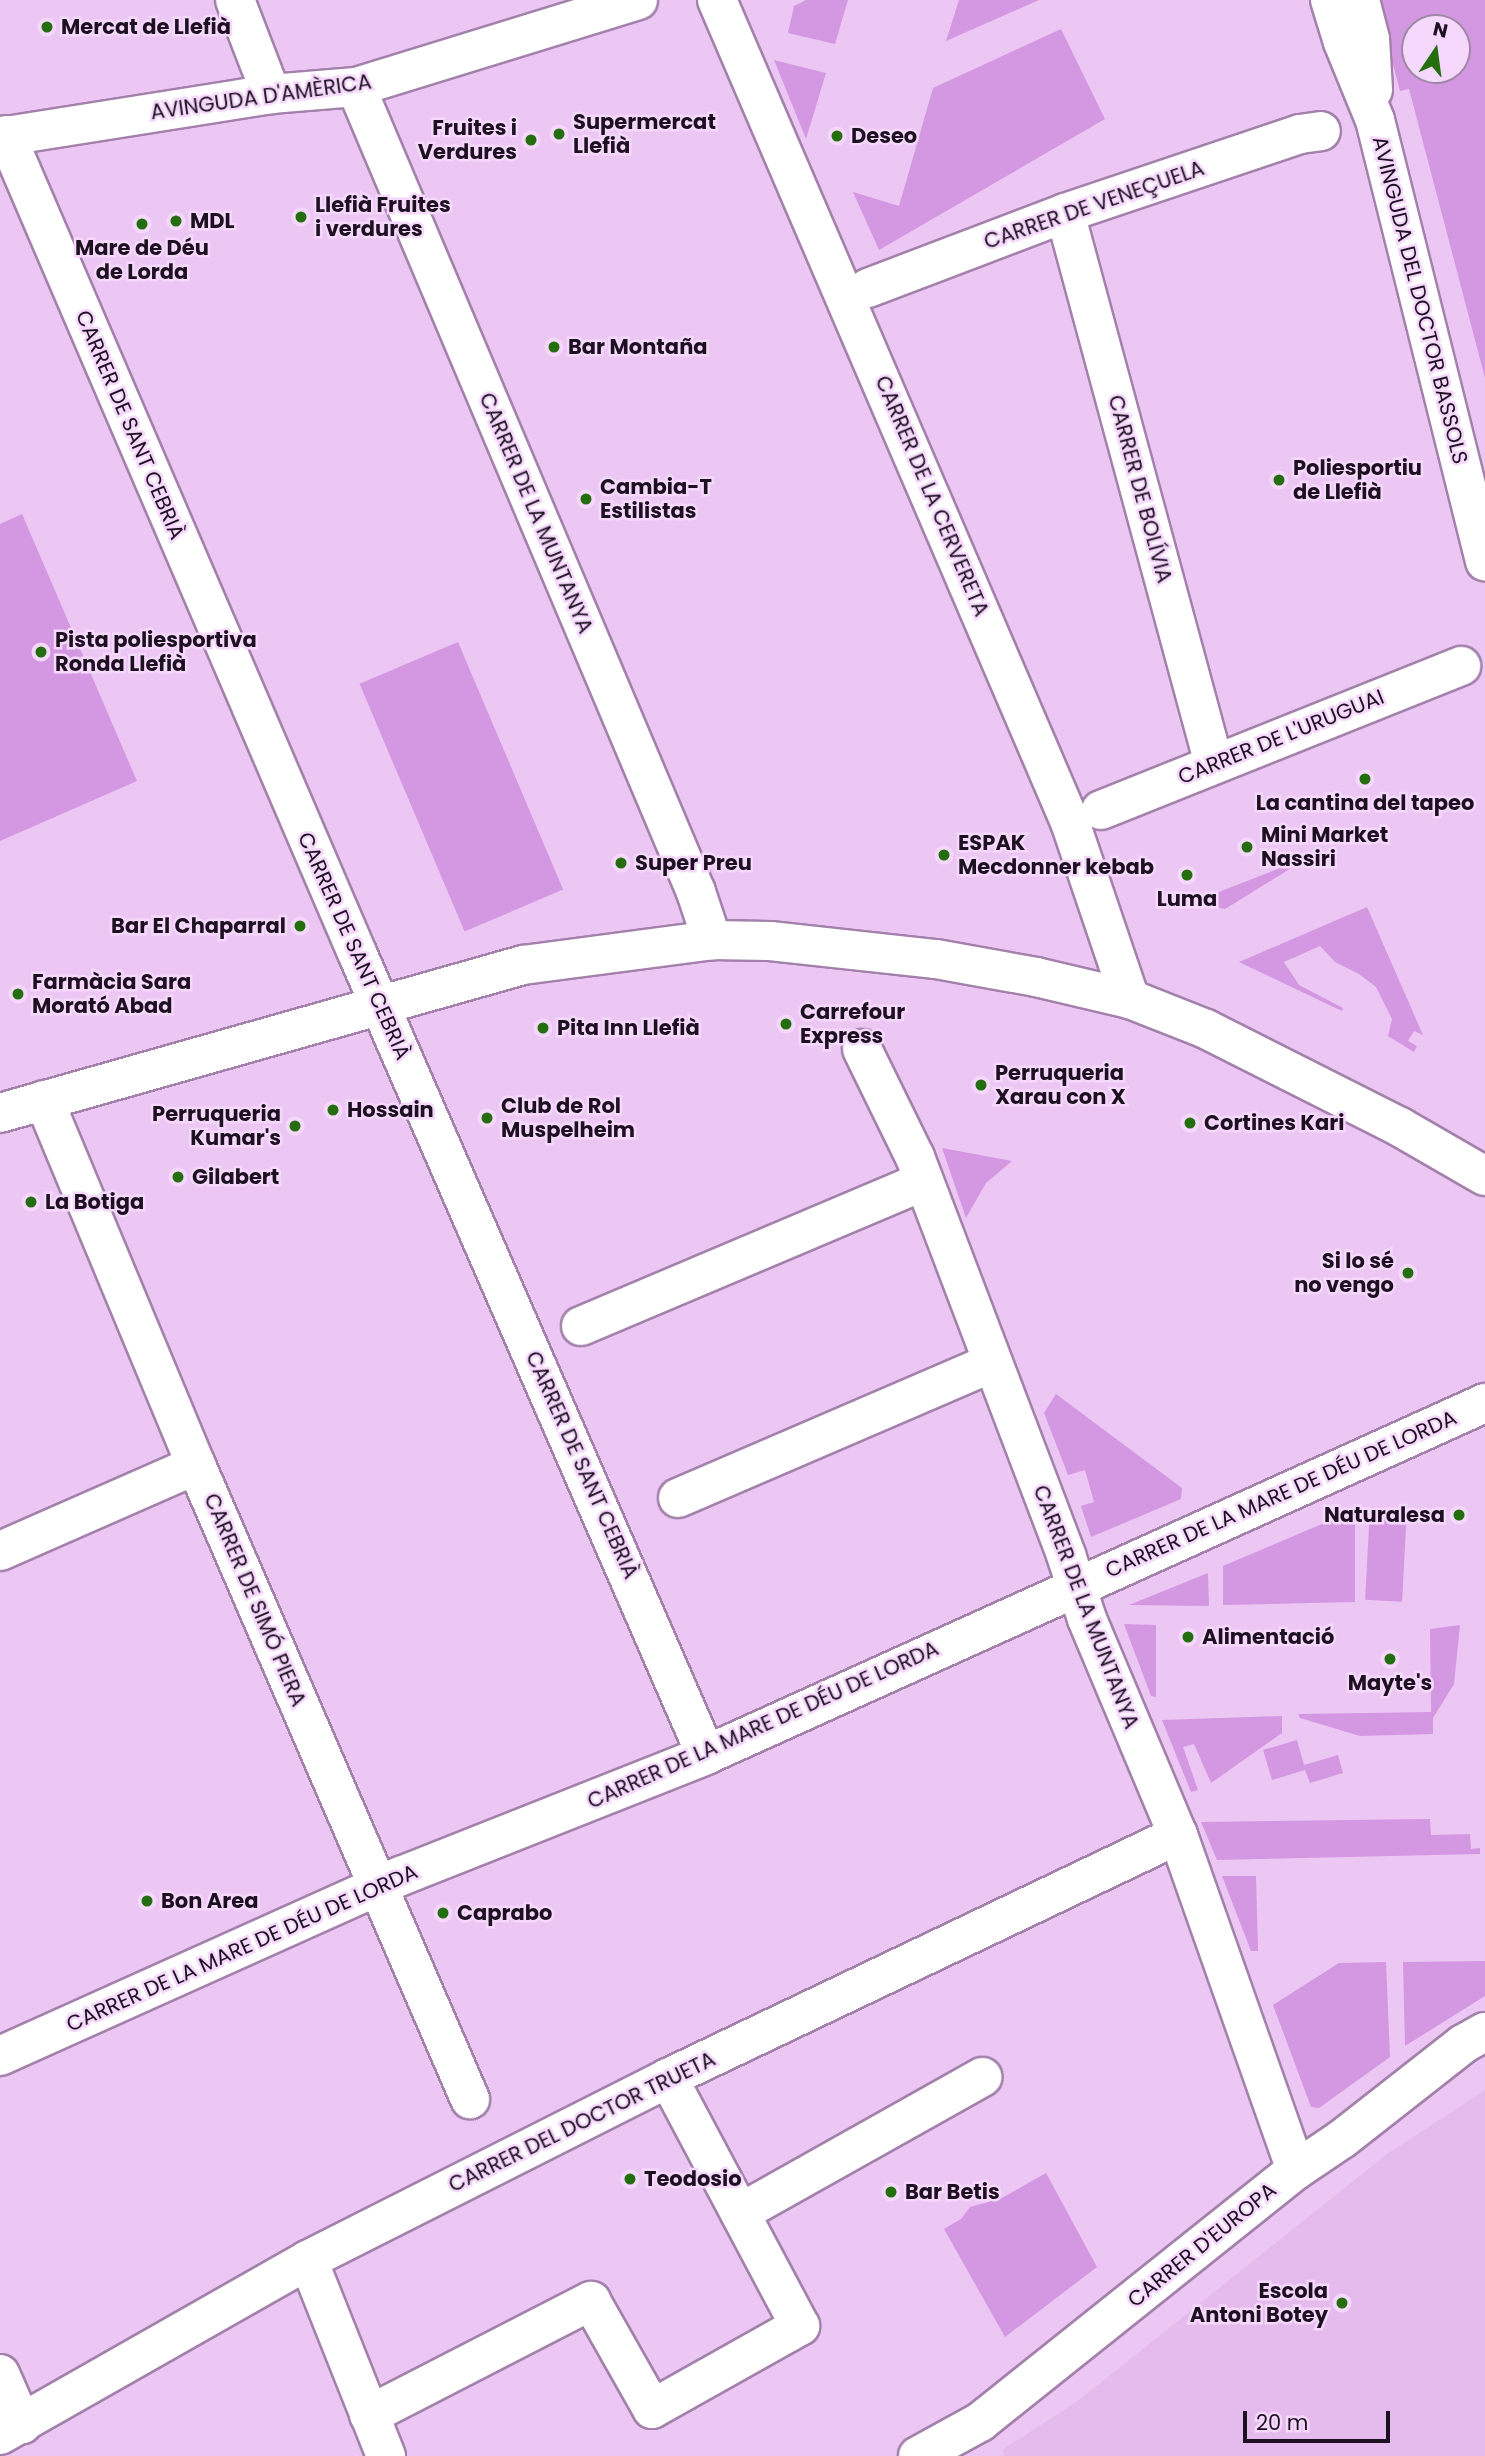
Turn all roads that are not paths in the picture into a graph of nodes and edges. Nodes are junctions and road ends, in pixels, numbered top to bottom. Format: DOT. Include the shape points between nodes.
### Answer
graph roads {
  1 [pos="235,0"];
  2 [pos="638,0"];
  3 [pos="718,0"];
  4 [pos="1330,0"];
  5 [pos="1360,0"];
  6 [pos="356,87"];
  7 [pos="271,94"];
  8 [pos="1375,120"];
  9 [pos="1321,131"];
  10 [pos="3,136"];
  11 [pos="1065,213"];
  12 [pos="868,288"];
  13 [pos="1485,561"];
  14 [pos="1461,666"];
  15 [pos="1214,764"];
  16 [pos="1101,810"];
  17 [pos="712,940"];
  18 [pos="1130,999"];
  19 [pos="379,1005"];
  20 [pos="862,1049"];
  21 [pos="44,1100"];
  22 [pos="0,1113"];
  23 [pos="920,1169"];
  24 [pos="1485,1176"];
  25 [pos="581,1326"];
  26 [pos="992,1363"];
  27 [pos="1485,1403"];
  28 [pos="197,1465"];
  29 [pos="678,1498"];
  30 [pos="0,1551"];
  31 [pos="1076,1586"];
  32 [pos="706,1755"];
  33 [pos="1178,1835"];
  34 [pos="379,1886"];
  35 [pos="1485,2032"];
  36 [pos="0,2056"];
  37 [pos="982,2077"];
  38 [pos="668,2078"];
  39 [pos="470,2099"];
  40 [pos="1296,2170"];
  41 [pos="740,2213"];
  42 [pos="308,2260"];
  43 [pos="0,2374"];
  44 [pos="369,2415"];
  45 [pos="11,2429"];
  46 [pos="386,2456"];
  47 [pos="918,2456"];
  1 -- 7 [label="street"];
  2 -- 6 [label="street, AVINGUDA D'AMÈRICA"];
  3 -- 18 [label="street, CARRER DE LA CERVERETA" via="1070,822"];
  4 -- 8 [label="street, AVINGUDA DEL DOCTOR BASSOLS"];
  5 -- 8 [label="street, AVINGUDA DEL DOCTOR BASSOLS" via="1370,39"];
  6 -- 7 [label="street, AVINGUDA D'AMÈRICA"];
  6 -- 17 [label="street, CARRER DE LA MUNTANYA" via="696,892"];
  7 -- 10 [label="street, AVINGUDA D'AMÈRICA"];
  8 -- 13 [label="street, AVINGUDA DEL DOCTOR BASSOLS"];
  9 -- 11 [label="street, CARRER DE VENEÇUELA" via="1300,134"];
  10 -- 19 [label="street, CARRER DE SANT CEBRIÀ"];
  11 -- 12 [label="street, CARRER DE VENEÇUELA"];
  11 -- 15 [label="street, CARRER DE BOLÍVIA"];
  14 -- 15 [label="street, CARRER DE L'URUGUAI"];
  15 -- 16 [label="street, CARRER DE L'URUGUAI"];
  17 -- 18 [label="street" via="891,953 1036,977"];
  17 -- 19 [label="street" via="523,965"];
  18 -- 24 [label="street" via="1206,1029 1400,1127"];
  19 -- 21 [label="street"];
  19 -- 32 [label="street, CARRER DE SANT CEBRIÀ"];
  20 -- 23 [label="street, CARRER DE LA MUNTANYA"];
  21 -- 22 [label="street"];
  21 -- 28 [label="street, CARRER DE SIMÓ PIERA"];
  23 -- 25 [label="street"];
  23 -- 26 [label="street, CARRER DE LA MUNTANYA"];
  26 -- 29 [label="street"];
  26 -- 31 [label="street, CARRER DE LA MUNTANYA"];
  27 -- 31 [label="street, CARRER DE LA MARE DE DÉU DE LORDA"];
  28 -- 30 [label="street"];
  28 -- 34 [label="street, CARRER DE SIMÓ PIERA"];
  31 -- 32 [label="street, CARRER DE LA MARE DE DÉU DE LORDA"];
  31 -- 33 [label="street, CARRER DE LA MUNTANYA"];
  32 -- 34 [label="street, CARRER DE LA MARE DE DÉU DE LORDA"];
  33 -- 38 [label="street, CARRER DEL DOCTOR TRUETA"];
  33 -- 40 [label="street, CARRER DE LA MUNTANYA"];
  34 -- 36 [label="street, CARRER DE LA MARE DE DÉU DE LORDA"];
  34 -- 39 [label="street, CARRER DE SIMÓ PIERA"];
  35 -- 40 [label="street, CARRER D'EUROPA"];
  37 -- 41 [label="street"];
  38 -- 41 [label="street"];
  38 -- 42 [label="street, CARRER DEL DOCTOR TRUETA"];
  40 -- 47 [label="street, CARRER D'EUROPA" via="980,2422"];
  41 -- 44 [label="street" via="800,2326 652,2409 591,2301"];
  42 -- 44 [label="street"];
  42 -- 45 [label="street, CARRER DEL DOCTOR TRUETA"];
  43 -- 45 [label="street"];
  44 -- 46 [label="street"];
}
